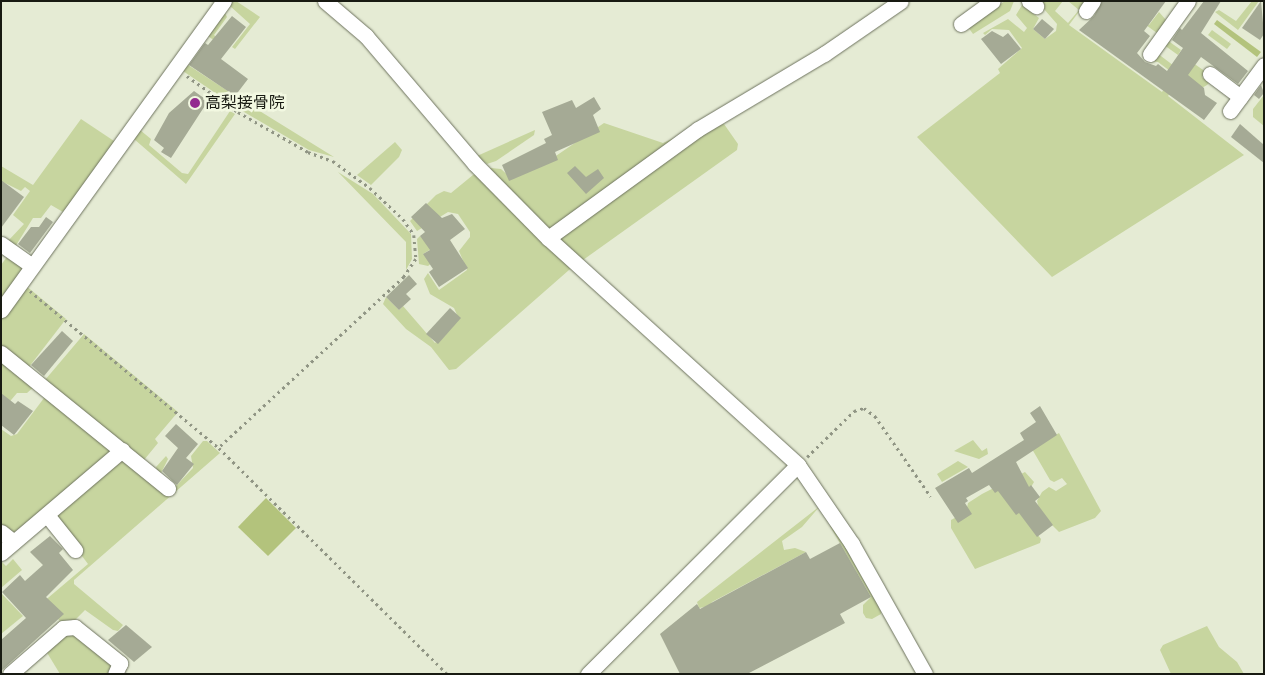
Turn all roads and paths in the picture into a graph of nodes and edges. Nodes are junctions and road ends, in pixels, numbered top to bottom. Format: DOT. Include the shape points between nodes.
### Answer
graph roads {
  1 [pos="224,1"];
  2 [pos="325,1"];
  3 [pos="901,1"];
  4 [pos="993,1"];
  5 [pos="1188,1"];
  6 [pos="961,24"];
  7 [pos="1150,54"];
  8 [pos="1264,65"];
  9 [pos="175,68"];
  10 [pos="1210,74"];
  11 [pos="1240,97"];
  12 [pos="1230,111"];
  13 [pos="548,238"];
  14 [pos="1,244"];
  15 [pos="32,266"];
  16 [pos="20,283"];
  17 [pos="1,310"];
  18 [pos="1,353"];
  19 [pos="219,448"];
  20 [pos="122,450"];
  21 [pos="798,465"];
  22 [pos="168,488"];
  23 [pos="932,498"];
  24 [pos="47,515"];
  25 [pos="1,532"];
  26 [pos="14,542"];
  27 [pos="75,550"];
  28 [pos="1,553"];
  29 [pos="10,674"];
  30 [pos="115,674"];
  31 [pos="447,674"];
  32 [pos="588,674"];
  33 [pos="925,674"];
  1 -- 9 [label="street"];
  2 -- 13 [label="street" via="366,36 475,164"];
  3 -- 13 [label="street" via="824,54 698,129"];
  4 -- 6 [label="street"];
  5 -- 7 [label="street"];
  8 -- 11 [label="street"];
  9 -- 15 [label="street"];
  9 -- 19 [label="path" via="238,112 352,174 403,219 414,234 416,259 404,277"];
  10 -- 11 [label="street"];
  11 -- 12 [label="street"];
  13 -- 21 [label="street"];
  14 -- 15 [label="street"];
  15 -- 16 [label="street"];
  16 -- 17 [label="street"];
  16 -- 19 [label="path"];
  18 -- 20 [label="street"];
  19 -- 31 [label="path"];
  20 -- 22 [label="street"];
  20 -- 24 [label="street"];
  21 -- 23 [label="path" via="854,411 864,408 875,416"];
  21 -- 32 [label="street"];
  21 -- 33 [label="street" via="852,544"];
  24 -- 26 [label="street"];
  24 -- 27 [label="street"];
  25 -- 26 [label="street"];
  26 -- 28 [label="street"];
  29 -- 30 [label="street" via="63,628 75,627 120,663"];
}
